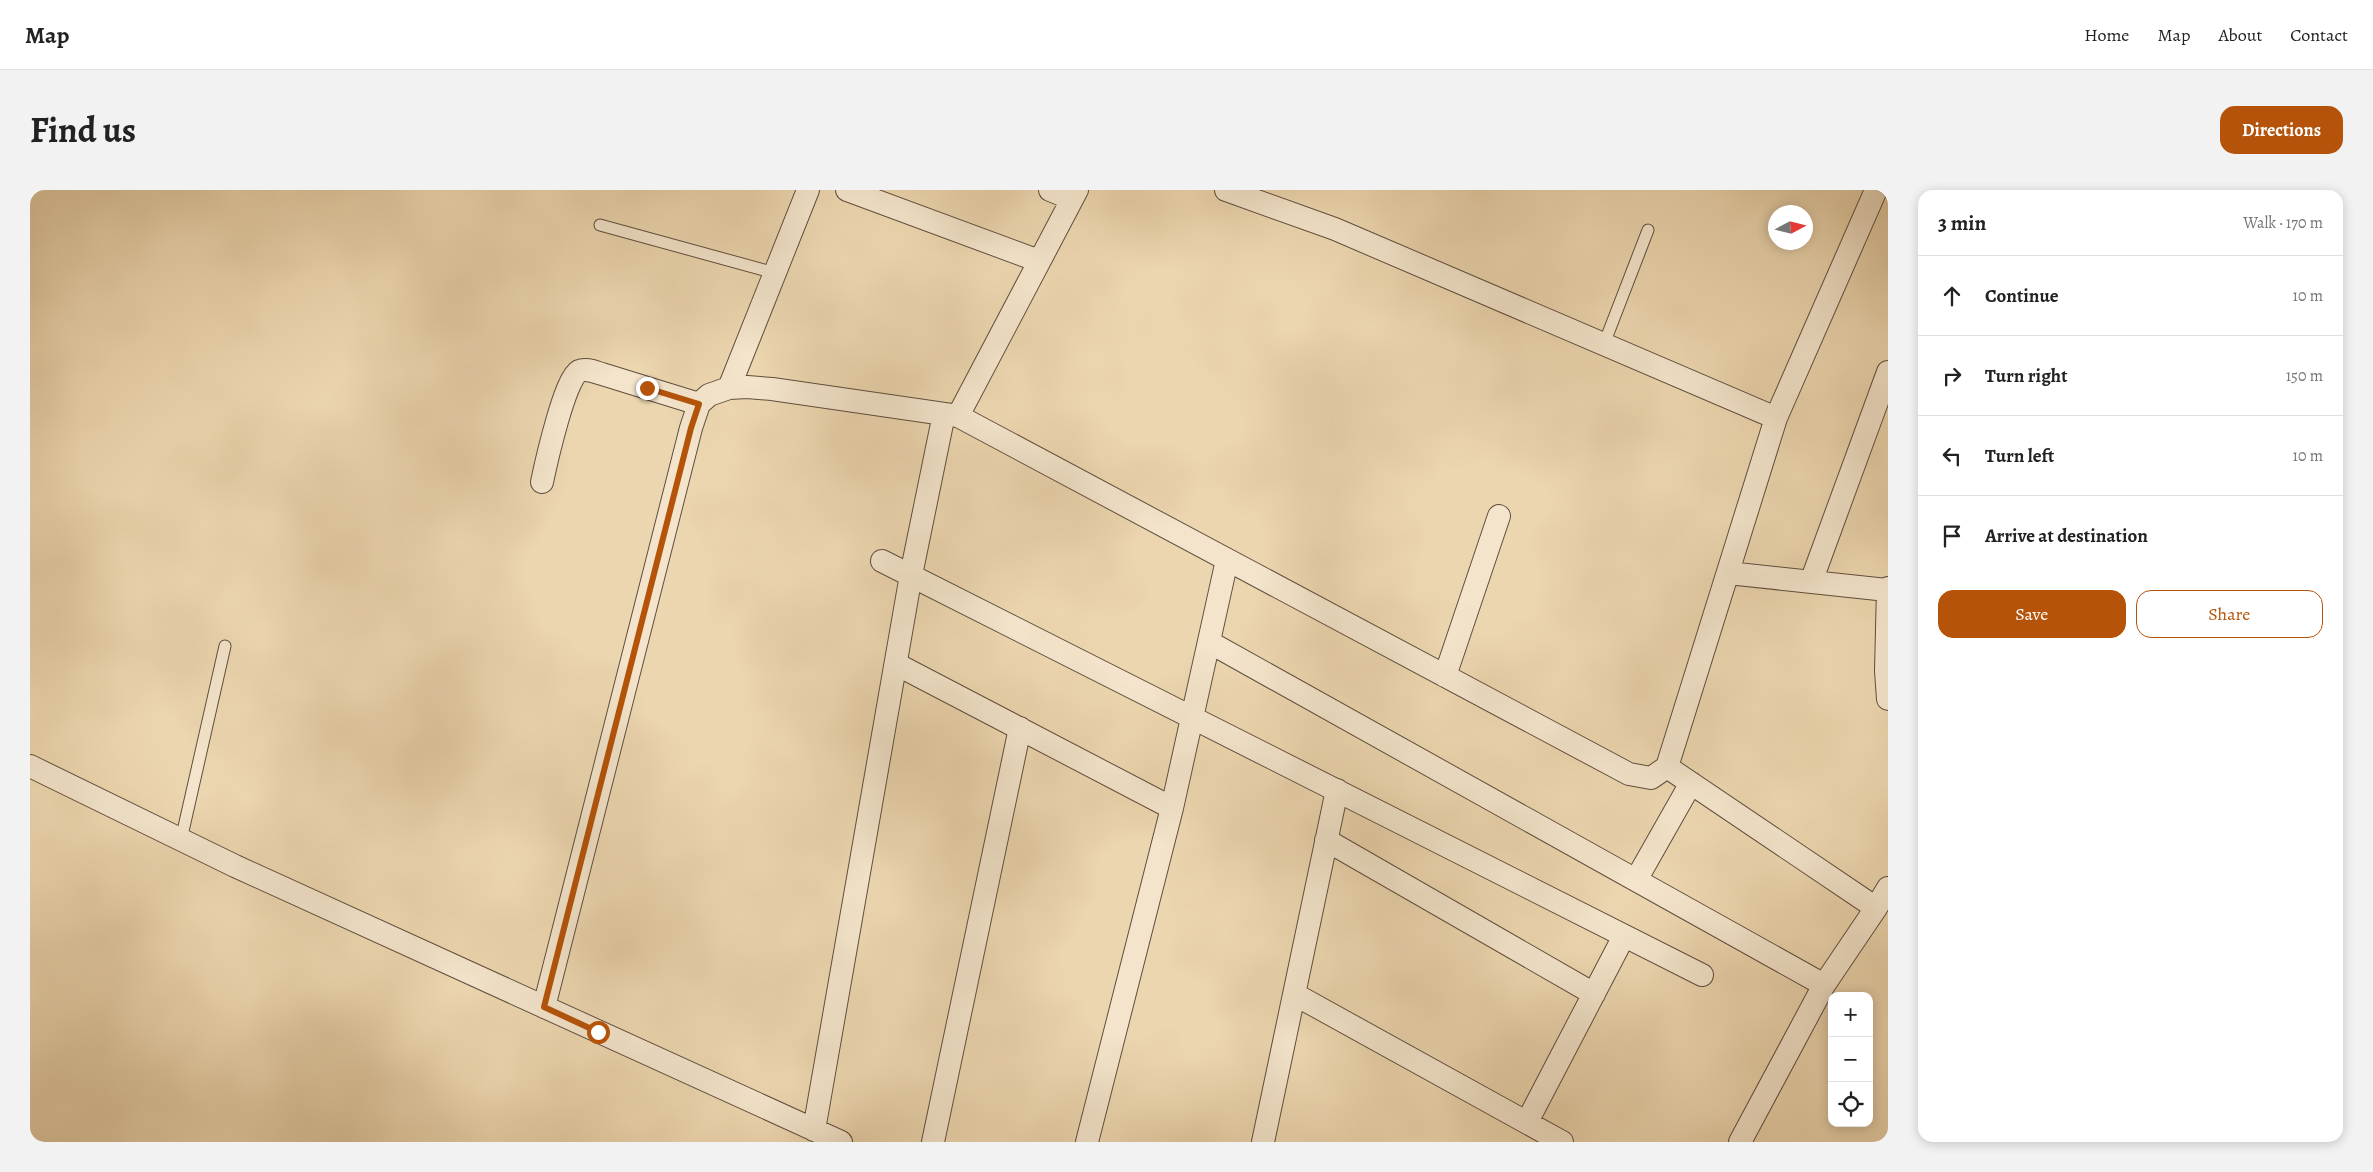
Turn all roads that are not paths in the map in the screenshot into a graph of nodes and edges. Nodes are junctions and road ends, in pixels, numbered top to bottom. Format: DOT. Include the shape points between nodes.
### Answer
graph roads {
  1 [pos="808,190"];
  2 [pos="847,190"];
  3 [pos="1050,190"];
  4 [pos="1226,190"];
  5 [pos="1876,190"];
  6 [pos="1074,194"];
  7 [pos="600,225"];
  8 [pos="1648,230"];
  9 [pos="1039,261"];
  10 [pos="775,273"];
  11 [pos="1604,344"];
  12 [pos="1888,372"];
  13 [pos="729,388"];
  14 [pos="699,404"];
  15 [pos="951,415"];
  16 [pos="1776,418"];
  17 [pos="542,482"];
  18 [pos="1499,516"];
  19 [pos="1227,560"];
  20 [pos="882,561"];
  21 [pos="1728,573"];
  22 [pos="911,575"];
  23 [pos="1811,582"];
  24 [pos="1888,589"];
  25 [pos="1209,642"];
  26 [pos="225,646"];
  27 [pos="896,664"];
  28 [pos="1446,676"];
  29 [pos="1888,699"];
  30 [pos="1192,718"];
  31 [pos="1020,728"];
  32 [pos="30,766"];
  33 [pos="1667,767"];
  34 [pos="1691,783"];
  35 [pos="1337,790"];
  36 [pos="1172,808"];
  37 [pos="181,840"];
  38 [pos="1326,840"];
  39 [pos="1636,880"];
  40 [pos="1888,888"];
  41 [pos="1876,908"];
  42 [pos="1624,936"];
  43 [pos="1702,975"];
  44 [pos="1824,986"];
  45 [pos="1294,994"];
  46 [pos="1594,994"];
  47 [pos="544,1007"];
  48 [pos="1527,1122"];
  49 [pos="814,1130"];
  50 [pos="841,1142"];
  51 [pos="933,1142"];
  52 [pos="1087,1142"];
  53 [pos="1263,1142"];
  54 [pos="1562,1142"];
  55 [pos="1740,1142"];
  1 -- 10 [label="street"];
  2 -- 9 [label="street"];
  3 -- 6 [label="street"];
  4 -- 11 [label="street" via="1335,229"];
  5 -- 16 [label="street"];
  6 -- 9 [label="street"];
  7 -- 10 [label="lane"];
  8 -- 11 [label="lane"];
  9 -- 15 [label="street"];
  10 -- 13 [label="street"];
  11 -- 16 [label="street"];
  12 -- 23 [label="street"];
  13 -- 14 [label="street" via="709,395"];
  13 -- 15 [label="street" via="772,389"];
  14 -- 17 [label="street" via="602,374 586,370 578,372 572,378 563,401"];
  14 -- 47 [label="street"];
  15 -- 19 [label="street"];
  15 -- 22 [label="street"];
  16 -- 21 [label="street"];
  18 -- 28 [label="street"];
  19 -- 25 [label="street"];
  19 -- 28 [label="street"];
  20 -- 22 [label="street"];
  21 -- 23 [label="street"];
  21 -- 33 [label="street"];
  22 -- 27 [label="street"];
  22 -- 30 [label="street"];
  23 -- 24 [label="street"];
  24 -- 29 [label="street"];
  25 -- 30 [label="street"];
  25 -- 39 [label="street"];
  26 -- 37 [label="lane"];
  27 -- 31 [label="street"];
  27 -- 49 [label="street"];
  28 -- 33 [label="street" via="1629,774 1651,778"];
  30 -- 35 [label="street"];
  30 -- 36 [label="street"];
  31 -- 36 [label="street"];
  31 -- 51 [label="street"];
  32 -- 37 [label="street"];
  33 -- 34 [label="street"];
  34 -- 39 [label="street"];
  34 -- 41 [label="street"];
  35 -- 38 [label="street"];
  35 -- 42 [label="street"];
  36 -- 52 [label="street"];
  37 -- 47 [label="street"];
  38 -- 45 [label="street"];
  38 -- 46 [label="street"];
  39 -- 44 [label="street"];
  40 -- 41 [label="street"];
  41 -- 44 [label="street"];
  42 -- 43 [label="street"];
  42 -- 46 [label="street"];
  44 -- 55 [label="street"];
  45 -- 48 [label="street"];
  45 -- 53 [label="street"];
  46 -- 48 [label="street"];
  47 -- 49 [label="street"];
  48 -- 54 [label="street"];
  49 -- 50 [label="street"];
}
